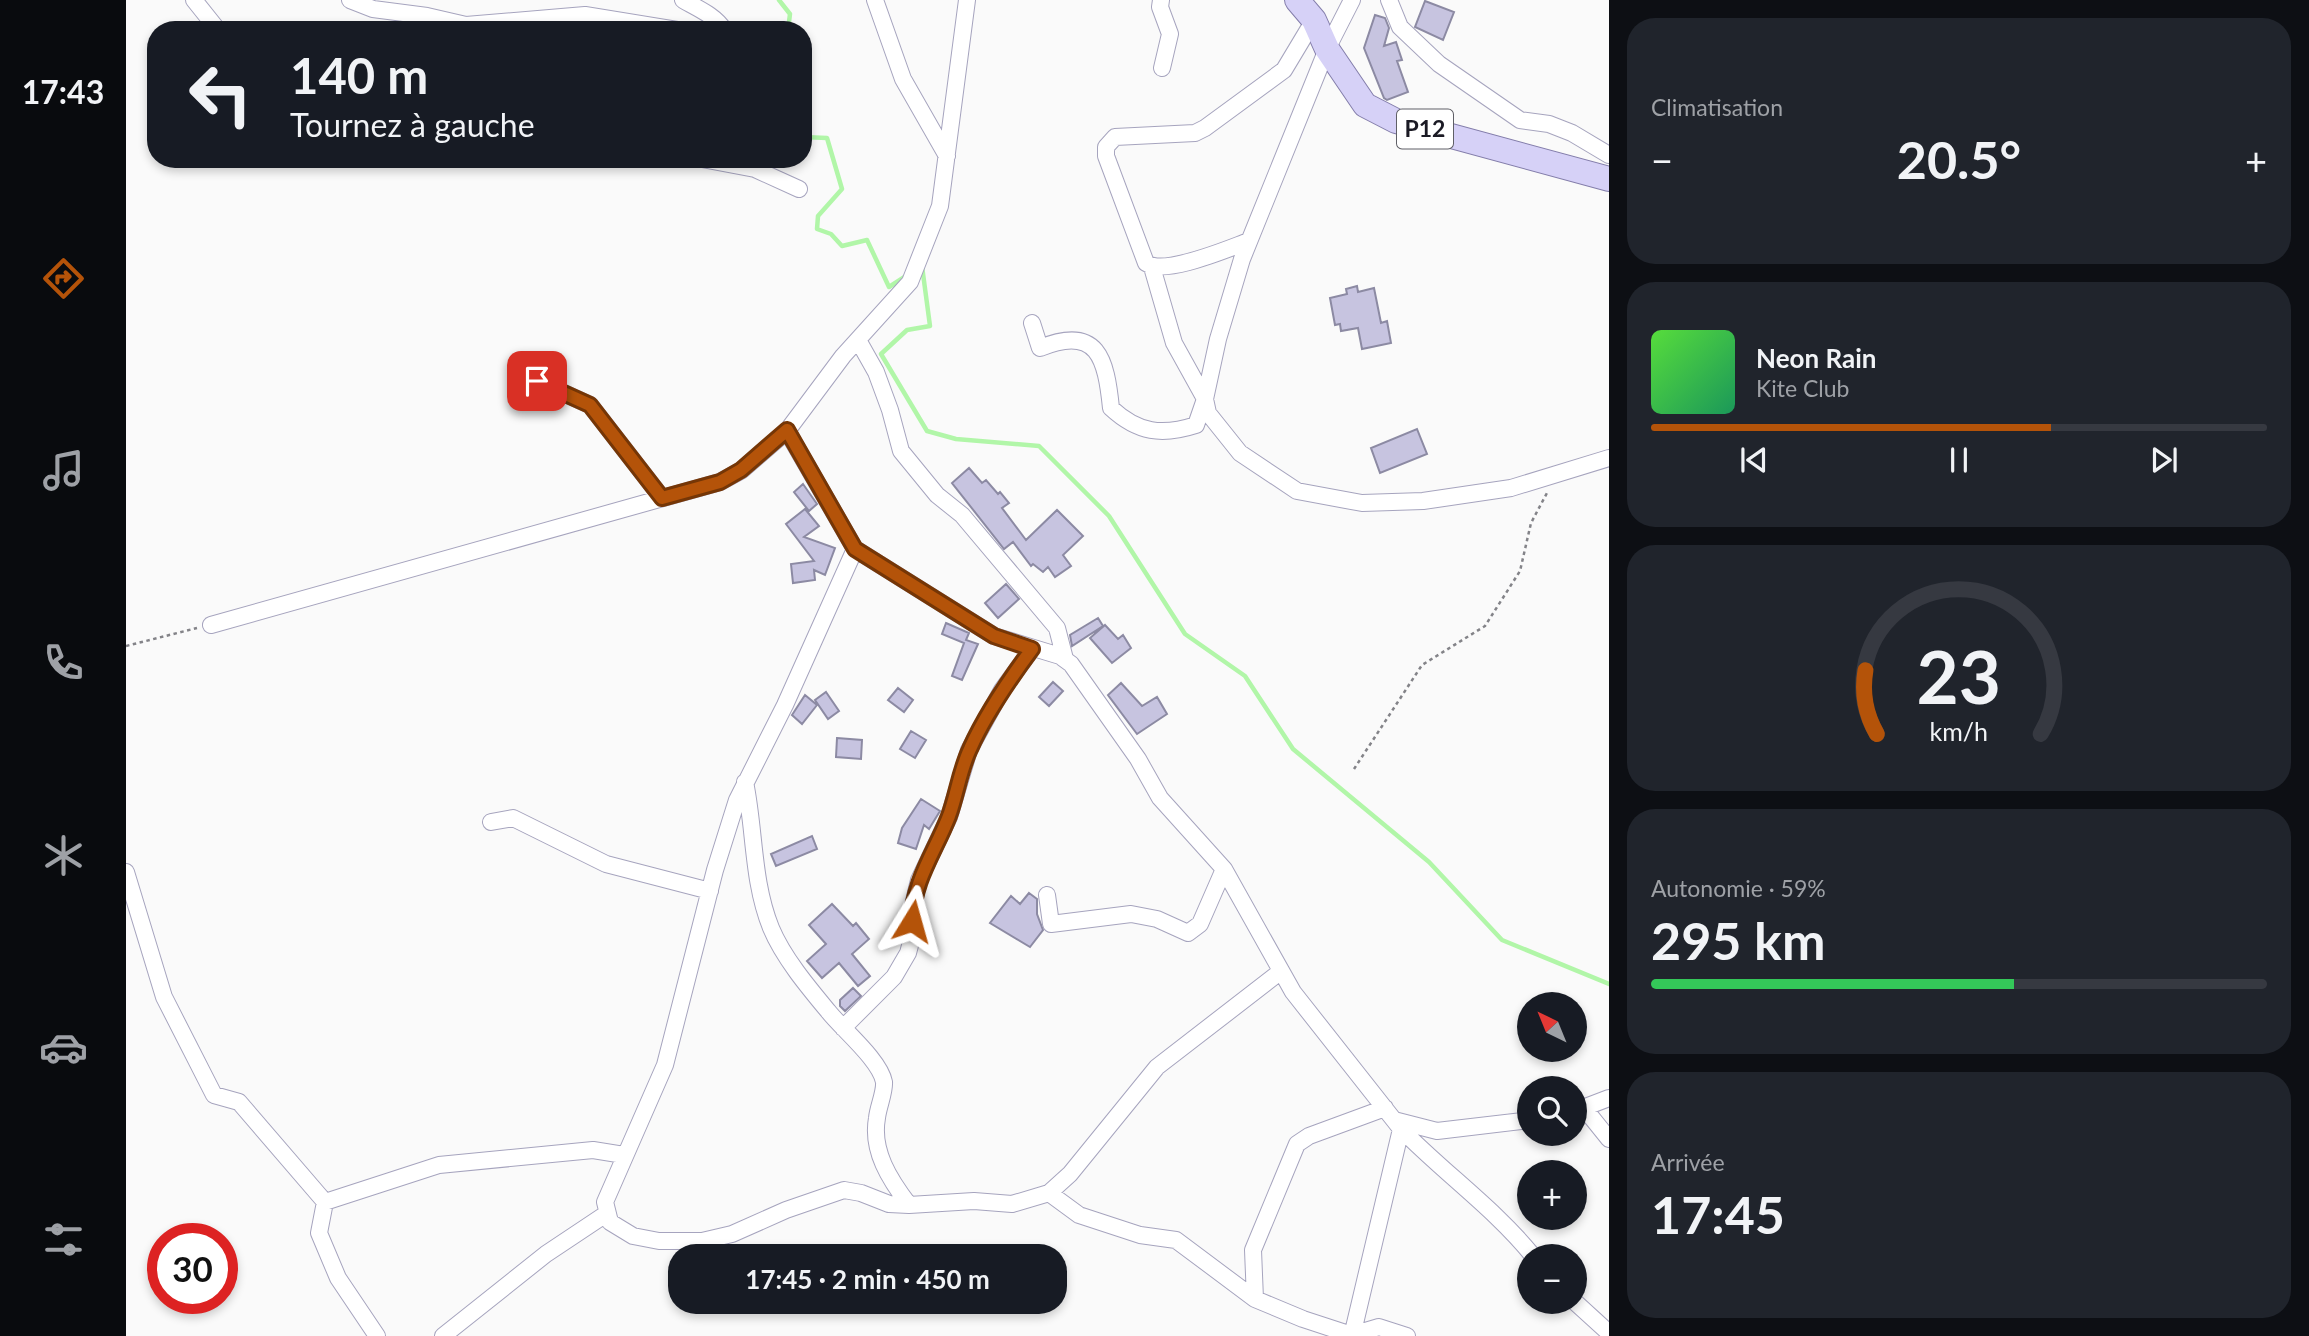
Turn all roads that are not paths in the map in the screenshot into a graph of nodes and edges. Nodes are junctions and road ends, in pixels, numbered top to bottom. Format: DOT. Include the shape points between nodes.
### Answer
graph roads {
  1 [pos="194,0"];
  2 [pos="350,0"];
  3 [pos="683,0"];
  4 [pos="875,0"];
  5 [pos="967,0"];
  6 [pos="1161,0"];
  7 [pos="1297,0"];
  8 [pos="1352,0"];
  9 [pos="1390,0"];
  10 [pos="1314,20"];
  11 [pos="211,21"];
  12 [pos="442,21"];
  13 [pos="531,21"];
  14 [pos="613,21"];
  15 [pos="716,21"];
  16 [pos="1327,49"];
  17 [pos="1162,68"];
  18 [pos="1609,155"];
  19 [pos="947,156"];
  20 [pos="750,168"];
  21 [pos="1609,179"];
  22 [pos="799,189"];
  23 [pos="1249,241"];
  24 [pos="1152,267"];
  25 [pos="1032,323"];
  26 [pos="858,340"];
  27 [pos="537,381"];
  28 [pos="1205,399"];
  29 [pos="787,430"];
  30 [pos="1609,458"];
  31 [pos="662,498"];
  32 [pos="855,549"];
  33 [pos="211,625"];
  34 [pos="1032,649"];
  35 [pos="1065,659"];
  36 [pos="745,781"];
  37 [pos="491,822"];
  38 [pos="1224,869"];
  39 [pos="126,872"];
  40 [pos="710,891"];
  41 [pos="1047,895"];
  42 [pos="1280,972"];
  43 [pos="843,1028"];
  44 [pos="1609,1098"];
  45 [pos="1587,1106"];
  46 [pos="1587,1117"];
  47 [pos="1393,1119"];
  48 [pos="1517,1122"];
  49 [pos="1609,1139"];
  50 [pos="624,1155"];
  51 [pos="1049,1194"];
  52 [pos="325,1202"];
  53 [pos="909,1205"];
  54 [pos="606,1214"];
  55 [pos="1523,1244"];
  56 [pos="1255,1299"];
  57 [pos="1587,1313"];
  58 [pos="1609,1334"];
  59 [pos="1352,1335"];
  60 [pos="377,1336"];
  61 [pos="443,1336"];
  62 [pos="1407,1336"];
  1 -- 11 [label="street"];
  2 -- 12 [label="street" via="373,9"];
  3 -- 15 [label="street"];
  4 -- 19 [label="street" via="903,79"];
  5 -- 19 [label="street"];
  6 -- 17 [label="street" via="1170,34"];
  7 -- 10 [label="main road, P12"];
  8 -- 16 [label="street"];
  9 -- 18 [label="street" via="1399,27 1439,64 1520,120 1572,133"];
  10 -- 16 [label="main road, P12"];
  10 -- 24 [label="street" via="1284,70 1205,128 1195,133 1115,137 1105,147 1132,229"];
  13 -- 14 [label="street" via="585,15"];
  16 -- 21 [label="main road, P12" via="1365,105 1396,121"];
  16 -- 23 [label="street"];
  19 -- 26 [label="street" via="940,206 910,282"];
  20 -- 22 [label="street"];
  23 -- 24 [label="street" via="1199,259"];
  23 -- 28 [label="street" via="1218,339"];
  24 -- 28 [label="street" via="1174,343"];
  25 -- 28 [label="street" via="1040,348 1061,339 1084,341 1097,352 1107,371 1111,408 1127,423 1170,433 1196,425"];
  26 -- 29 [label="street"];
  26 -- 35 [label="street" via="881,385 901,450 1057,628"];
  27 -- 31 [label="street" via="590,405"];
  28 -- 30 [label="street" via="1212,419 1240,453 1297,491 1362,503 1423,501 1511,488"];
  29 -- 31 [label="street" via="720,482"];
  29 -- 32 [label="street"];
  31 -- 33 [label="street"];
  32 -- 34 [label="street" via="994,636"];
  32 -- 36 [label="street" via="785,705"];
  34 -- 35 [label="street"];
  34 -- 43 [label="street" via="1002,690 969,750 948,817 919,880 908,953 894,977"];
  35 -- 38 [label="street" via="1160,798"];
  36 -- 40 [label="street"];
  36 -- 43 [label="street" via="754,858 772,929 794,966"];
  37 -- 40 [label="street" via="513,818 606,864"];
  38 -- 41 [label="street" via="1200,924 1188,933 1157,919 1130,914 1051,924"];
  38 -- 42 [label="street"];
  39 -- 52 [label="street" via="164,997 214,1095 239,1102"];
  40 -- 50 [label="street" via="664,1065"];
  42 -- 47 [label="street"];
  42 -- 51 [label="street" via="1157,1067"];
  43 -- 53 [label="street" via="878,1067 884,1083 876,1122 877,1144 890,1179"];
  44 -- 45 [label="street"];
  46 -- 49 [label="street"];
  47 -- 48 [label="street" via="1437,1131"];
  47 -- 55 [label="street"];
  47 -- 56 [label="street" via="1309,1136 1297,1144 1253,1250"];
  47 -- 59 [label="street"];
  50 -- 52 [label="street" via="593,1150 439,1166"];
  50 -- 54 [label="street" via="605,1202"];
  51 -- 53 [label="street" via="1012,1204"];
  51 -- 56 [label="street" via="1079,1215 1140,1235 1176,1240"];
  52 -- 60 [label="street" via="319,1233 338,1278"];
  53 -- 54 [label="street" via="844,1190 732,1234 702,1241 633,1236 615,1226"];
  54 -- 61 [label="street" via="546,1254"];
  56 -- 59 [label="street"];
  57 -- 58 [label="street"];
  59 -- 62 [label="street" via="1379,1327"];
}
